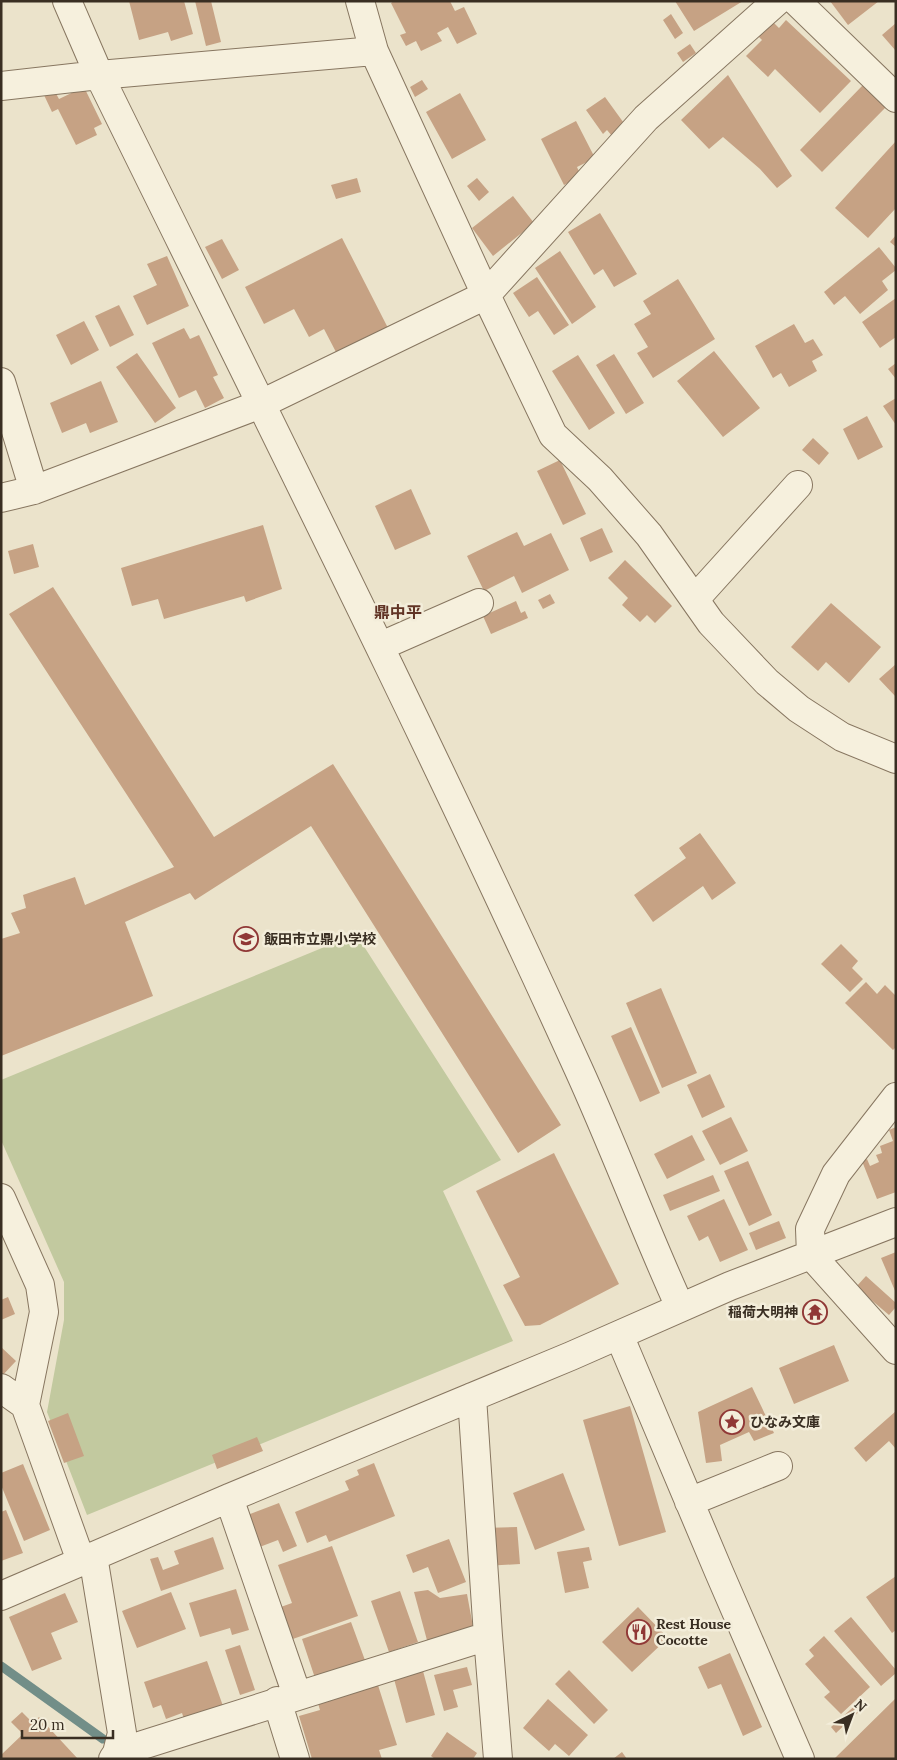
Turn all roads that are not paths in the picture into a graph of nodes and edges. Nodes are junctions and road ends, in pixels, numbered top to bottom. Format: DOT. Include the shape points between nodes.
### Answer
graph roads {
  1 [pos="67,1"];
  2 [pos="360,1"];
  3 [pos="777,1"];
  4 [pos="796,1"];
  5 [pos="374,51"];
  6 [pos="99,76"];
  7 [pos="1,86"];
  8 [pos="896,98"];
  9 [pos="486,295"];
  10 [pos="1,382"];
  11 [pos="261,404"];
  12 [pos="798,485"];
  13 [pos="34,490"];
  14 [pos="1,498"];
  15 [pos="695,599"];
  16 [pos="479,603"];
  17 [pos="381,646"];
  18 [pos="896,759"];
  19 [pos="896,1097"];
  20 [pos="1,1198"];
  21 [pos="896,1222"];
  22 [pos="811,1255"];
  23 [pos="680,1307"];
  24 [pos="619,1335"];
  25 [pos="896,1350"];
  26 [pos="1,1388"];
  27 [pos="472,1397"];
  28 [pos="25,1405"];
  29 [pos="778,1466"];
  30 [pos="229,1498"];
  31 [pos="689,1502"];
  32 [pos="87,1558"];
  33 [pos="1,1596"];
  34 [pos="488,1636"];
  35 [pos="287,1698"];
  36 [pos="115,1756"];
  37 [pos="295,1759"];
  38 [pos="498,1759"];
  39 [pos="800,1759"];
  1 -- 6 [label="street"];
  2 -- 5 [label="street"];
  3 -- 9 [label="street" via="646,118"];
  4 -- 8 [label="street"];
  5 -- 6 [label="street"];
  5 -- 9 [label="street"];
  6 -- 7 [label="street"];
  6 -- 11 [label="street"];
  9 -- 11 [label="street"];
  9 -- 15 [label="street" via="553,435 600,479 649,535"];
  10 -- 13 [label="street"];
  11 -- 13 [label="street"];
  11 -- 17 [label="street"];
  12 -- 15 [label="street"];
  13 -- 14 [label="street"];
  15 -- 18 [label="street" via="711,623 767,682 799,709 842,737"];
  16 -- 17 [label="street"];
  17 -- 23 [label="street" via="580,1071"];
  19 -- 22 [label="street" via="836,1174 810,1228"];
  20 -- 28 [label="street" via="40,1285 44,1312"];
  21 -- 22 [label="street"];
  22 -- 23 [label="street"];
  22 -- 25 [label="street"];
  23 -- 24 [label="street"];
  24 -- 27 [label="street"];
  24 -- 31 [label="street"];
  26 -- 28 [label="street"];
  27 -- 30 [label="street"];
  27 -- 34 [label="street"];
  28 -- 32 [label="street"];
  29 -- 31 [label="street"];
  30 -- 32 [label="street"];
  30 -- 35 [label="street"];
  31 -- 39 [label="street"];
  32 -- 33 [label="street"];
  32 -- 36 [label="street" via="122,1733"];
  34 -- 35 [label="street"];
  34 -- 38 [label="street"];
  35 -- 36 [label="street"];
  35 -- 37 [label="street"];
}
